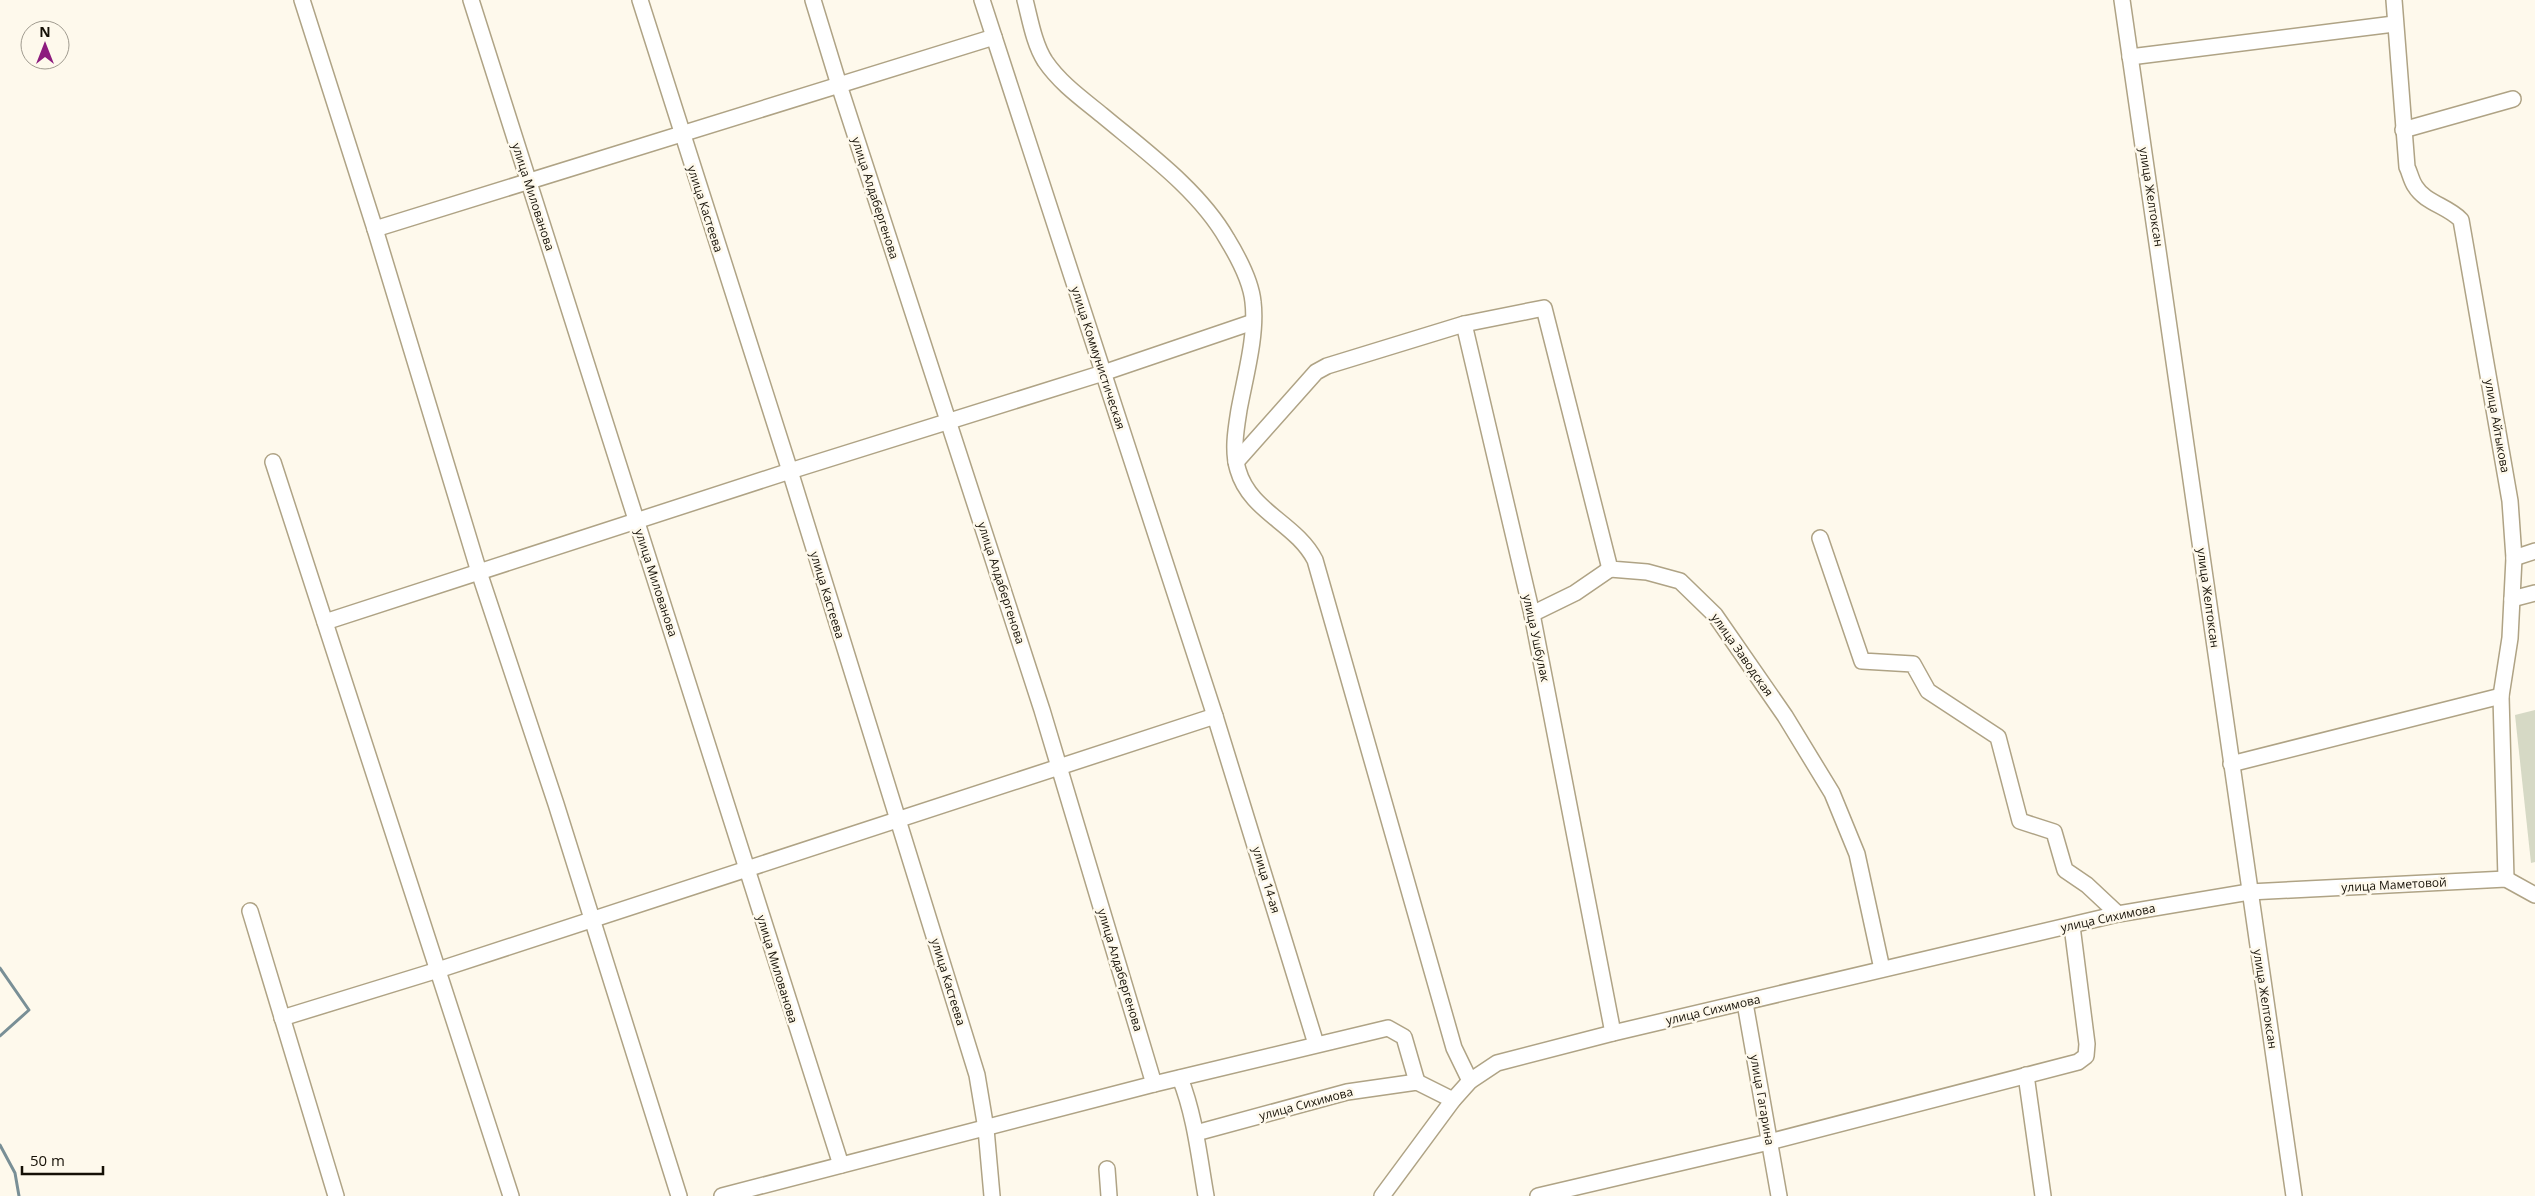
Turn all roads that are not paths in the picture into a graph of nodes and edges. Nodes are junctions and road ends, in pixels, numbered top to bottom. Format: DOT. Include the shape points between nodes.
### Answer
graph roads {
  1 [pos="302,0"];
  2 [pos="471,0"];
  3 [pos="640,0"];
  4 [pos="813,0"];
  5 [pos="982,0"];
  6 [pos="1025,0"];
  7 [pos="2122,0"];
  8 [pos="2394,0"];
  9 [pos="2394,24"];
  10 [pos="994,37"];
  11 [pos="2130,58"];
  12 [pos="839,85"];
  13 [pos="2513,99"];
  14 [pos="2403,130"];
  15 [pos="681,135"];
  16 [pos="528,182"];
  17 [pos="375,229"];
  18 [pos="1253,322"];
  19 [pos="1464,324"];
  20 [pos="1103,373"];
  21 [pos="948,422"];
  22 [pos="273,462"];
  23 [pos="1236,462"];
  24 [pos="790,471"];
  25 [pos="636,520"];
  26 [pos="1820,538"];
  27 [pos="2535,551"];
  28 [pos="2514,558"];
  29 [pos="1610,569"];
  30 [pos="479,572"];
  31 [pos="2535,593"];
  32 [pos="2512,599"];
  33 [pos="1532,614"];
  34 [pos="325,622"];
  35 [pos="2501,696"];
  36 [pos="1215,716"];
  37 [pos="2231,764"];
  38 [pos="1059,766"];
  39 [pos="897,819"];
  40 [pos="746,869"];
  41 [pos="2506,879"];
  42 [pos="2249,892"];
  43 [pos="2535,895"];
  44 [pos="250,911"];
  45 [pos="2118,914"];
  46 [pos="592,920"];
  47 [pos="2072,926"];
  48 [pos="1882,969"];
  49 [pos="438,970"];
  50 [pos="1745,1003"];
  51 [pos="282,1018"];
  52 [pos="1613,1033"];
  53 [pos="1316,1044"];
  54 [pos="2026,1075"];
  55 [pos="1180,1078"];
  56 [pos="1470,1081"];
  57 [pos="1417,1082"];
  58 [pos="1154,1084"];
  59 [pos="1453,1100"];
  60 [pos="986,1129"];
  61 [pos="1196,1134"];
  62 [pos="1769,1142"];
  63 [pos="841,1165"];
  64 [pos="1107,1170"];
  65 [pos="1602,1189"];
  66 [pos="336,1196"];
  67 [pos="511,1196"];
  68 [pos="679,1196"];
  69 [pos="722,1196"];
  70 [pos="992,1196"];
  71 [pos="1110,1196"];
  72 [pos="1206,1196"];
  73 [pos="1382,1196"];
  74 [pos="1538,1196"];
  75 [pos="1779,1196"];
  76 [pos="2043,1196"];
  77 [pos="2294,1196"];
  1 -- 17 [label="street"];
  2 -- 16 [label="street, улица Милованова"];
  3 -- 15 [label="street, улица Кастеева"];
  4 -- 12 [label="street, улица Алдабергенова"];
  5 -- 10 [label="street, улица Коммунистическая"];
  6 -- 18 [label="street" via="1044,59 1061,82 1166,168 1200,203 1227,238 1247,281 1253,301"];
  7 -- 11 [label="street, улица Желтоксан"];
  8 -- 9 [label="street, улица Айтыкова"];
  9 -- 11 [label="street"];
  9 -- 14 [label="street, улица Айтыкова"];
  10 -- 12 [label="street"];
  10 -- 20 [label="street, улица Коммунистическая"];
  11 -- 37 [label="street, улица Желтоксан"];
  12 -- 15 [label="street"];
  12 -- 21 [label="street, улица Алдабергенова"];
  13 -- 14 [label="street"];
  14 -- 28 [label="street, улица Айтыкова" via="2407,167 2415,187 2461,220 2510,501"];
  15 -- 16 [label="street"];
  15 -- 24 [label="street, улица Кастеева"];
  16 -- 17 [label="street"];
  16 -- 25 [label="street, улица Милованова"];
  17 -- 30 [label="street"];
  18 -- 20 [label="street"];
  18 -- 23 [label="street" via="1236,434"];
  19 -- 23 [label="street" via="1316,372"];
  19 -- 29 [label="street" via="1544,308"];
  19 -- 33 [label="street, улица Ушбулак"];
  20 -- 21 [label="street"];
  20 -- 36 [label="street, улица Коммунистическая"];
  21 -- 24 [label="street"];
  21 -- 38 [label="street, улица Алдабергенова"];
  22 -- 34 [label="street"];
  23 -- 56 [label="street" via="1246,490 1258,505 1305,545 1315,560 1454,1048"];
  24 -- 25 [label="street"];
  24 -- 39 [label="street, улица Кастеева"];
  25 -- 30 [label="street"];
  25 -- 40 [label="street, улица Милованова"];
  26 -- 45 [label="street" via="1862,661 1913,664 1928,691 1998,737 2020,821 2054,832 2065,870 2088,885"];
  27 -- 28 [label="street"];
  28 -- 32 [label="street, улица Айтыкова"];
  29 -- 33 [label="street" via="1575,593"];
  29 -- 48 [label="street, улица Заводская" via="1648,572 1680,581 1715,615 1785,716 1832,793 1857,854"];
  30 -- 34 [label="street"];
  30 -- 46 [label="street"];
  31 -- 32 [label="street"];
  32 -- 35 [label="street, улица Айтыкова"];
  33 -- 52 [label="street, улица Ушбулак"];
  34 -- 49 [label="street"];
  35 -- 37 [label="street"];
  35 -- 41 [label="street, улица Айтыкова"];
  36 -- 38 [label="street"];
  36 -- 53 [label="street, улица 14-ая"];
  37 -- 42 [label="street, улица Желтоксан"];
  38 -- 39 [label="street"];
  38 -- 58 [label="street, улица Алдабергенова"];
  39 -- 40 [label="street"];
  39 -- 60 [label="street, улица Кастеева" via="977,1075"];
  40 -- 46 [label="street"];
  40 -- 63 [label="street, улица Милованова"];
  41 -- 42 [label="street, улица Маметовой"];
  41 -- 43 [label="street"];
  42 -- 45 [label="street, улица Сихимова"];
  42 -- 77 [label="street, улица Желтоксан"];
  44 -- 51 [label="street"];
  45 -- 47 [label="street, улица Сихимова"];
  46 -- 49 [label="street"];
  46 -- 68 [label="street"];
  47 -- 48 [label="street, улица Сихимова"];
  47 -- 54 [label="street" via="2086,1056 2078,1062"];
  48 -- 50 [label="street, улица Сихимова"];
  49 -- 51 [label="street"];
  49 -- 67 [label="street"];
  50 -- 52 [label="street, улица Сихимова"];
  50 -- 62 [label="street, улица Гагарина"];
  51 -- 66 [label="street"];
  52 -- 56 [label="street, улица Сихимова" via="1497,1063"];
  53 -- 55 [label="street"];
  53 -- 57 [label="street" via="1388,1028 1404,1037"];
  54 -- 62 [label="street"];
  54 -- 76 [label="street"];
  55 -- 58 [label="street"];
  55 -- 61 [label="street"];
  56 -- 59 [label="street, улица Сихимова"];
  57 -- 59 [label="street"];
  57 -- 61 [label="street, улица Сихимова" via="1347,1092"];
  58 -- 60 [label="street"];
  59 -- 73 [label="street, улица Сихимова"];
  60 -- 63 [label="street"];
  60 -- 70 [label="street, улица Кастеева"];
  61 -- 72 [label="street"];
  62 -- 65 [label="street"];
  62 -- 75 [label="street, улица Гагарина"];
  63 -- 69 [label="street"];
  64 -- 71 [label="street"];
  65 -- 74 [label="street"];
}
